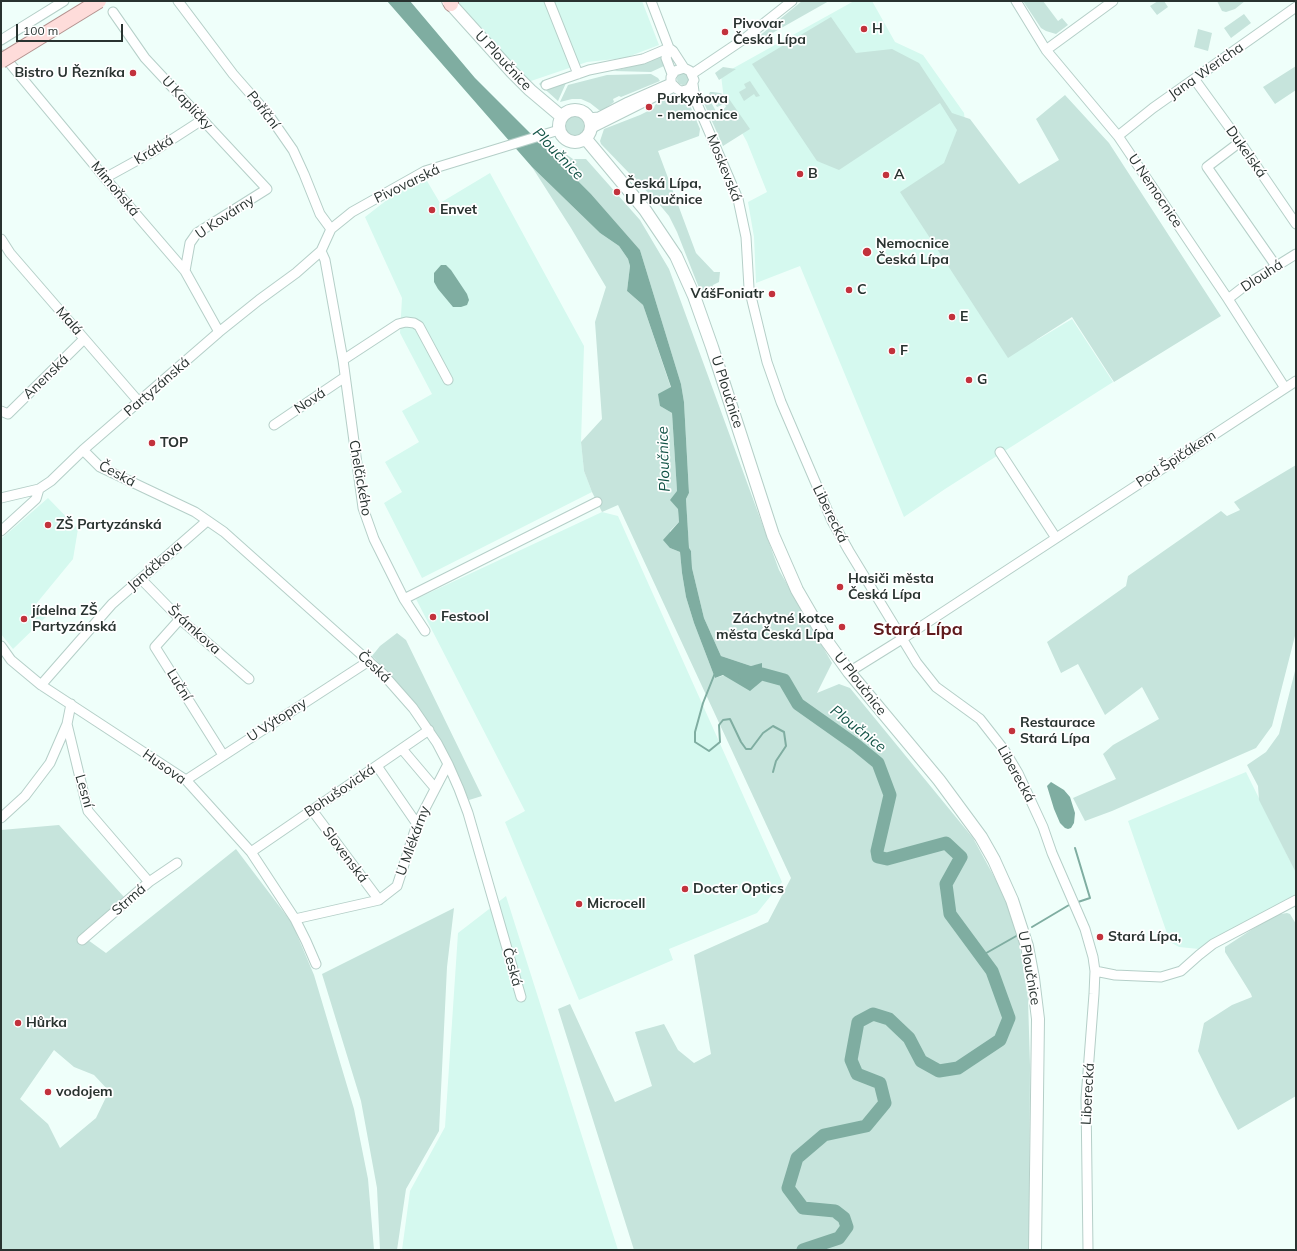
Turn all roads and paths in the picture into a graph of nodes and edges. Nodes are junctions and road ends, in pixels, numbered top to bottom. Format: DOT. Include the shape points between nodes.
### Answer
graph roads {
  1 [pos="64,1"];
  2 [pos="99,1"];
  3 [pos="178,1"];
  4 [pos="549,1"];
  5 [pos="651,1"];
  6 [pos="792,1"];
  7 [pos="1016,1"];
  8 [pos="1113,1"];
  9 [pos="450,2"];
  10 [pos="1296,7"];
  11 [pos="113,12"];
  12 [pos="1,40"];
  13 [pos="669,48"];
  14 [pos="1046,50"];
  15 [pos="1,53"];
  16 [pos="1,61"];
  17 [pos="684,68"];
  18 [pos="578,74"];
  19 [pos="693,79"];
  20 [pos="1194,80"];
  21 [pos="546,84"];
  22 [pos="675,84"];
  23 [pos="695,99"];
  24 [pos="562,116"];
  25 [pos="202,120"];
  26 [pos="588,128"];
  27 [pos="560,130"];
  28 [pos="1118,136"];
  29 [pos="1240,142"];
  30 [pos="105,178"];
  31 [pos="266,189"];
  32 [pos="1296,224"];
  33 [pos="331,229"];
  34 [pos="1,239"];
  35 [pos="321,251"];
  36 [pos="1296,254"];
  37 [pos="1276,266"];
  38 [pos="185,272"];
  39 [pos="749,288"];
  40 [pos="1228,299"];
  41 [pos="219,332"];
  42 [pos="84,339"];
  43 [pos="343,360"];
  44 [pos="345,377"];
  45 [pos="448,380"];
  46 [pos="1296,380"];
  47 [pos="1285,388"];
  48 [pos="139,402"];
  49 [pos="4,413"];
  50 [pos="274,425"];
  51 [pos="83,450"];
  52 [pos="1000,452"];
  53 [pos="40,489"];
  54 [pos="1,498"];
  55 [pos="597,502"];
  56 [pos="207,521"];
  57 [pos="1,531"];
  58 [pos="1056,538"];
  59 [pos="141,579"];
  60 [pos="404,599"];
  61 [pos="180,619"];
  62 [pos="425,631"];
  63 [pos="902,639"];
  64 [pos="1,646"];
  65 [pos="369,661"];
  66 [pos="849,672"];
  67 [pos="249,679"];
  68 [pos="41,685"];
  69 [pos="71,704"];
  70 [pos="67,724"];
  71 [pos="429,730"];
  72 [pos="402,749"];
  73 [pos="223,755"];
  74 [pos="448,764"];
  75 [pos="377,766"];
  76 [pos="186,780"];
  77 [pos="434,788"];
  78 [pos="312,810"];
  79 [pos="1,818"];
  80 [pos="417,824"];
  81 [pos="251,852"];
  82 [pos="178,863"];
  83 [pos="149,882"];
  84 [pos="379,900"];
  85 [pos="1296,900"];
  86 [pos="295,919"];
  87 [pos="82,940"];
  88 [pos="316,964"];
  89 [pos="1095,971"];
  90 [pos="521,997"];
  91 [pos="1035,1250"];
  92 [pos="1088,1250"];
  1 -- 12 [label="street"];
  2 -- 16 [label="main road, bridge"];
  3 -- 33 [label="street, Poříční" via="268,114 293,150 320,214"];
  4 -- 18 [label="street"];
  5 -- 13 [label="street"];
  6 -- 19 [label="street"];
  7 -- 14 [label="street, U Nemocnice"];
  8 -- 14 [label="street"];
  9 -- 24 [label="main road, U Ploučnice" via="512,72"];
  10 -- 20 [label="street, Jana Wericha"];
  11 -- 25 [label="street, U Kapličky" via="145,58"];
  13 -- 17 [label="street"];
  13 -- 18 [label="street" via="642,59"];
  13 -- 22 [label="street" via="666,58"];
  14 -- 28 [label="street, U Nemocnice"];
  15 -- 30 [label="street, Mimoňská"];
  17 -- 19 [label="street" via="688,69"];
  17 -- 22 [label="street" via="675,71"];
  18 -- 21 [label="street"];
  19 -- 22 [label="street" via="689,89"];
  19 -- 23 [label="street, Moskevská"];
  20 -- 28 [label="street, Jana Wericha"];
  20 -- 29 [label="street, Dukelská"];
  22 -- 23 [label="street"];
  22 -- 26 [label="street" via="628,102 599,117"];
  23 -- 39 [label="street, Moskevská" via="738,199 746,237"];
  24 -- 26 [label="main road, U Ploučnice" via="576,110 585,114"];
  24 -- 27 [label="main road"];
  25 -- 30 [label="street, Krátká"];
  25 -- 31 [label="street, U Kapličky"];
  26 -- 27 [label="main road" via="580,141 565,139"];
  26 -- 66 [label="main road, U Ploučnice" via="676,256 694,296 712,347 764,511 783,561 826,640"];
  27 -- 33 [label="street, Pivovarská" via="425,171 352,212"];
  28 -- 40 [label="street, U Nemocnice"];
  29 -- 32 [label="street, Dukelská"];
  29 -- 37 [label="street" via="1206,166"];
  30 -- 38 [label="street, Mimoňská"];
  31 -- 38 [label="street, U Kovárny" via="197,233 190,243"];
  33 -- 35 [label="street, Pivovarská"];
  34 -- 42 [label="street, Malá" via="10,253"];
  35 -- 41 [label="street, Partyzánská"];
  35 -- 43 [label="street, Chelčického" via="326,260"];
  36 -- 37 [label="street, Dlouhá"];
  37 -- 40 [label="street, Dlouhá"];
  38 -- 41 [label="street, Mimoňská"];
  39 -- 63 [label="street, Liberecká" via="767,362 808,467 832,522"];
  40 -- 47 [label="street, U Nemocnice"];
  41 -- 48 [label="street, Partyzánská"];
  42 -- 48 [label="street, Malá"];
  42 -- 49 [label="street, Anenská"];
  43 -- 44 [label="street, Chelčického"];
  43 -- 45 [label="street" via="398,324 414,323 420,326"];
  44 -- 50 [label="street, Nová"];
  44 -- 60 [label="street, Chelčického" via="363,508 374,538"];
  46 -- 47 [label="street, Pod Špičákem"];
  47 -- 58 [label="street, Pod Špičákem"];
  48 -- 51 [label="street, Partyzánská"];
  51 -- 53 [label="street, Partyzánská"];
  51 -- 56 [label="street, Česká" via="100,467 195,512"];
  52 -- 58 [label="street"];
  53 -- 54 [label="street"];
  53 -- 57 [label="street, Partyzánská" via="36,499"];
  55 -- 60 [label="street"];
  56 -- 59 [label="street, Janáčkova"];
  56 -- 65 [label="street, Česká" via="224,532"];
  58 -- 63 [label="street, Pod Špičákem"];
  59 -- 61 [label="street, Šrámkova"];
  59 -- 68 [label="street, Janáčkova" via="112,604"];
  60 -- 62 [label="street, Chelčického"];
  61 -- 67 [label="street, Šrámkova"];
  61 -- 73 [label="street, Luční" via="155,647"];
  63 -- 66 [label="street, Pod Špičákem"];
  63 -- 89 [label="street, Liberecká" via="936,687 980,719 1013,764 1043,827 1085,928"];
  64 -- 68 [label="street, Husova" via="11,660"];
  65 -- 71 [label="street, Česká" via="400,692"];
  65 -- 73 [label="street, U Výtopny"];
  66 -- 91 [label="main road, U Ploučnice" via="939,780 981,837 994,860 1021,923 1033,978 1038,1019"];
  68 -- 69 [label="street, Husova"];
  69 -- 70 [label="street, Lesní"];
  69 -- 76 [label="street, Husova"];
  70 -- 79 [label="street" via="50,763 25,796"];
  70 -- 83 [label="street, Lesní" via="88,811"];
  71 -- 72 [label="street, Bohušovická"];
  71 -- 74 [label="street, Česká"];
  72 -- 75 [label="street, Bohušovická"];
  72 -- 77 [label="street"];
  73 -- 76 [label="street, U Výtopny"];
  74 -- 77 [label="street, U Mlékárny"];
  74 -- 90 [label="street, Česká" via="468,813"];
  75 -- 78 [label="street, Bohušovická"];
  75 -- 80 [label="street"];
  76 -- 81 [label="street, Husova"];
  77 -- 80 [label="street, U Mlékárny"];
  78 -- 81 [label="street, Bohušovická"];
  78 -- 84 [label="street, Slovenská"];
  80 -- 84 [label="street, U Mlékárny" via="397,886"];
  81 -- 86 [label="street, Husova"];
  82 -- 83 [label="street, Strmá"];
  83 -- 87 [label="street, Strmá"];
  84 -- 86 [label="street, U Mlékárny"];
  85 -- 89 [label="street" via="1214,944 1181,971 1161,977 1114,975"];
  86 -- 88 [label="street, Husova"];
  89 -- 92 [label="street, Liberecká" via="1086,1098"];
}
